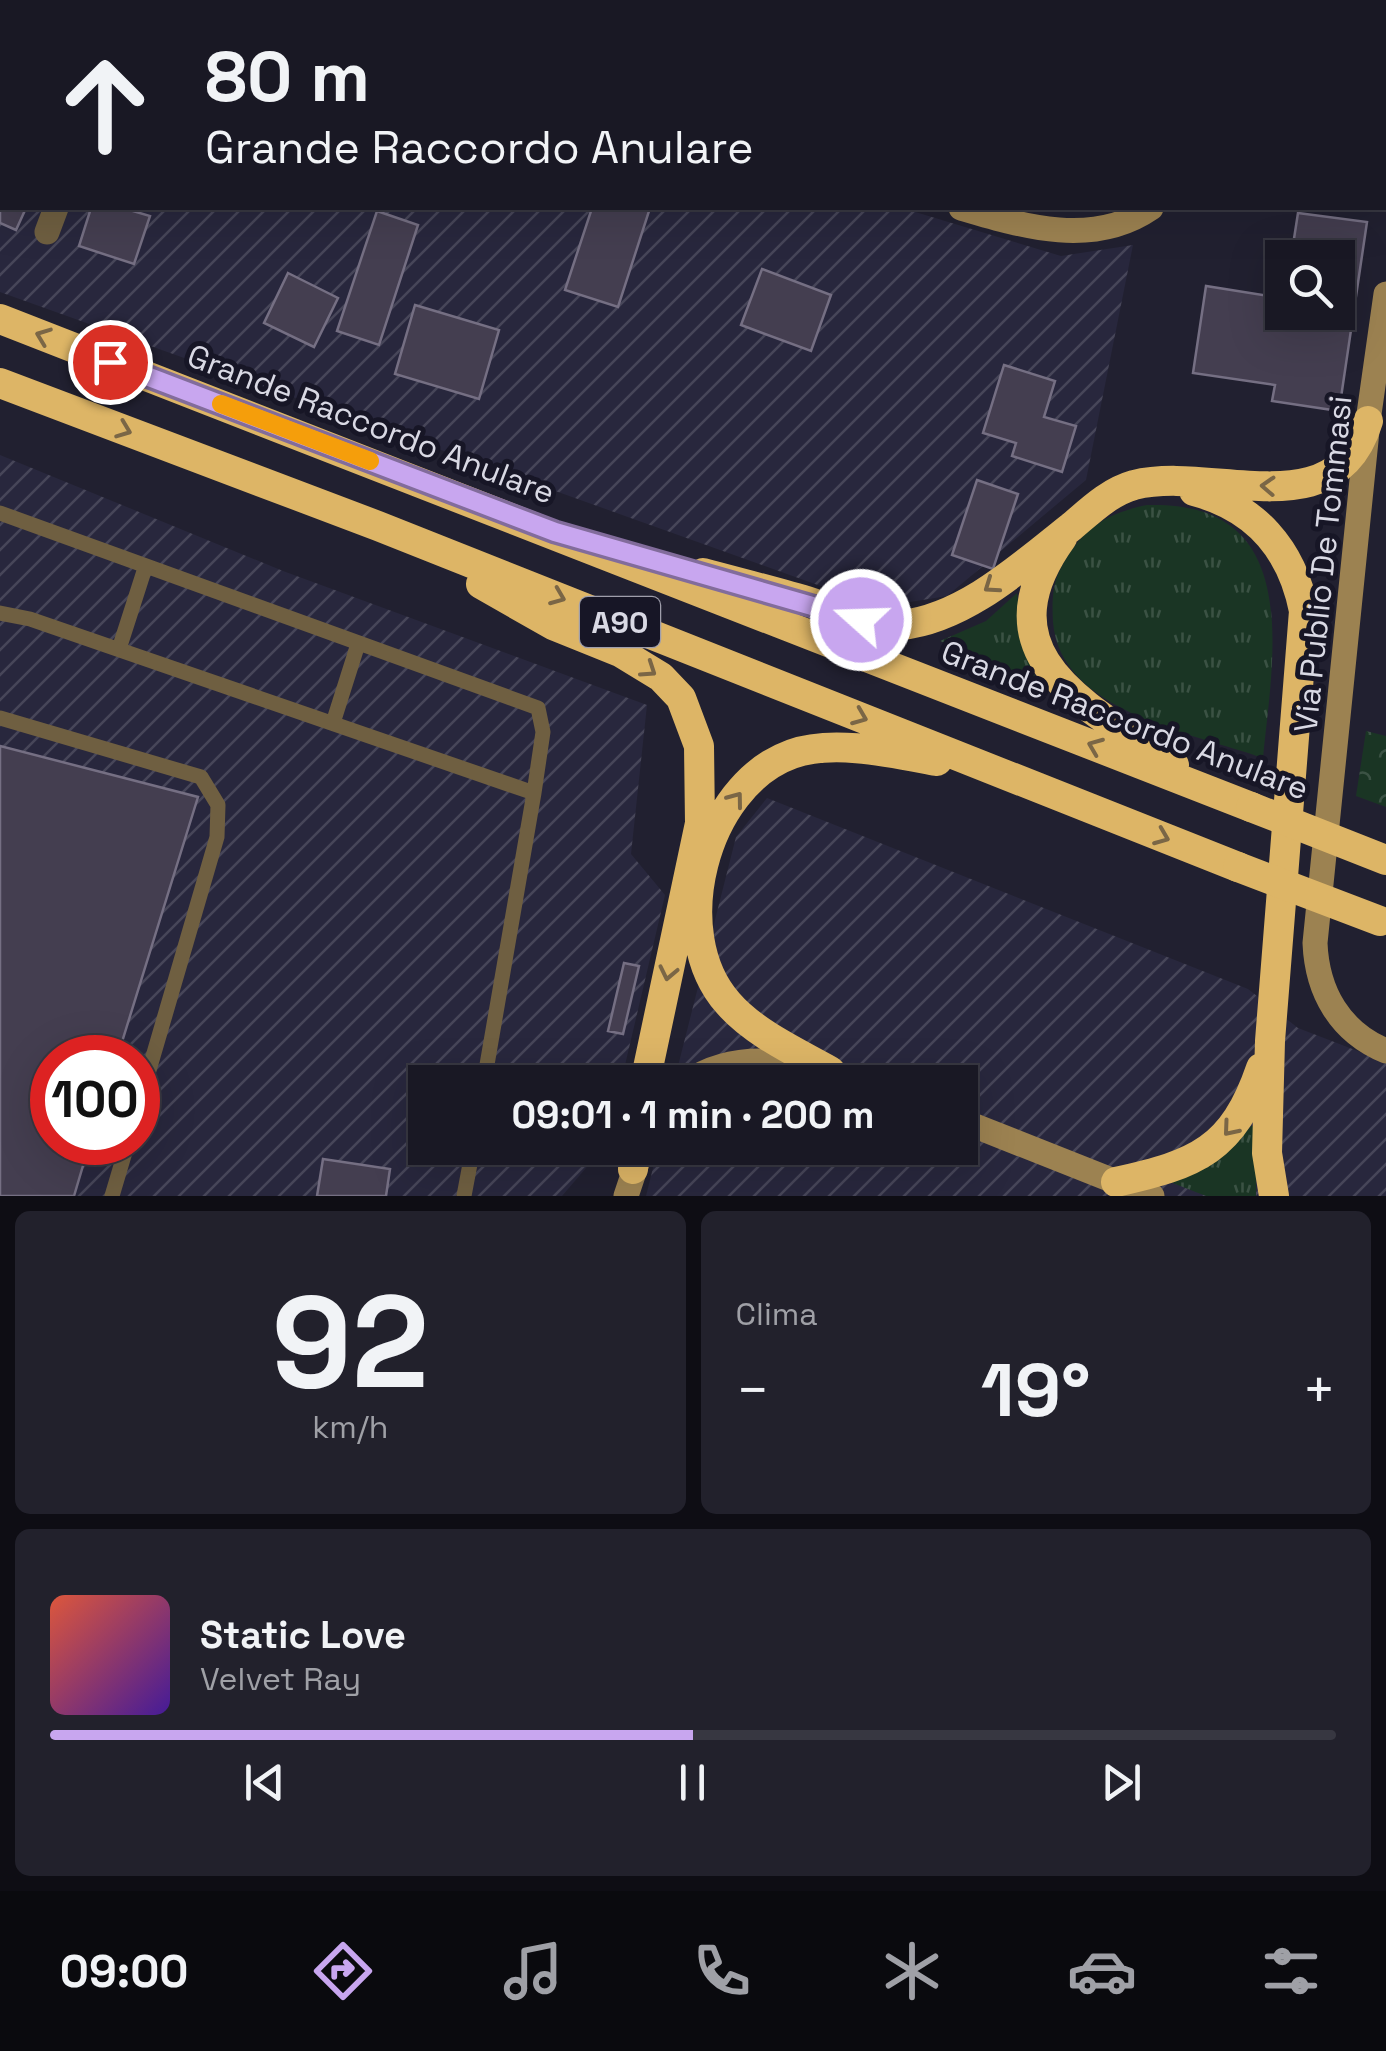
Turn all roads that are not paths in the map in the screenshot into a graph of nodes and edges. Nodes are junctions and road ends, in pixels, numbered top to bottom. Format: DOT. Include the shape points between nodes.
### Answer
graph roads {
  1 [pos="55,210"];
  2 [pos="968,210"];
  3 [pos="1147,210"];
  4 [pos="47,232"];
  5 [pos="1386,294"];
  6 [pos="0,319"];
  7 [pos="0,383"];
  8 [pos="1368,421"];
  9 [pos="1157,483"];
  10 [pos="0,513"];
  11 [pos="378,526"];
  12 [pos="1069,528"];
  13 [pos="555,532"];
  14 [pos="145,568"];
  15 [pos="0,614"];
  16 [pos="358,644"];
  17 [pos="119,649"];
  18 [pos="0,718"];
  19 [pos="332,723"];
  20 [pos="534,793"];
  21 [pos="1221,796"];
  22 [pos="1062,797"];
  23 [pos="1386,860"];
  24 [pos="1383,922"];
  25 [pos="159,1035"];
  26 [pos="1270,1042"];
  27 [pos="1386,1052"];
  28 [pos="487,1065"];
  29 [pos="648,1065"];
  30 [pos="729,1065"];
  31 [pos="782,1065"];
  32 [pos="818,1065"];
  33 [pos="978,1127"];
  34 [pos="121,1165"];
  35 [pos="470,1165"];
  36 [pos="1116,1182"];
  37 [pos="112,1196"];
  38 [pos="464,1196"];
  39 [pos="1152,1196"];
  40 [pos="1274,1196"];
  1 -- 4 [label="street"];
  2 -- 3 [label="street" via="1032,228 1075,231"];
  5 -- 8 [label="street, Via Publio De Tommasi"];
  13 -- 6 [label="highway, Grande Raccordo Anulare / A90, one-way"];
  7 -- 11 [label="highway, A90, one-way"];
  8 -- 9 [label="highway, one-way" via="1349,458 1309,484"];
  8 -- 27 [label="street, Via Publio De Tommasi" via="1315,942 1324,990 1340,1019"];
  9 -- 12 [label="highway" via="1124,488"];
  9 -- 26 [label="highway" via="1214,497 1256,521 1286,556 1300,588 1301,690"];
  10 -- 14 [label="lane"];
  11 -- 22 [label="highway, A90, one-way"];
  11 -- 29 [label="highway, one-way" via="554,625 620,652 681,698 699,746 700,823"];
  12 -- 13 [label="highway, one-way" via="966,602 931,619 892,626"];
  12 -- 21 [label="highway" via="1042,573 1035,604 1048,671 1076,698"];
  21 -- 13 [label="highway, Grande Raccordo Anulare / A90, one-way"];
  14 -- 16 [label="lane"];
  14 -- 17 [label="lane"];
  15 -- 17 [label="lane"];
  16 -- 19 [label="lane"];
  16 -- 20 [label="lane" via="538,708 543,732"];
  17 -- 19 [label="lane"];
  18 -- 25 [label="lane" via="200,776 218,805 217,837"];
  19 -- 20 [label="lane"];
  20 -- 28 [label="lane"];
  21 -- 23 [label="highway, Grande Raccordo Anulare / A90, bridge"];
  22 -- 24 [label="highway, A90, one-way, bridge"];
  32 -- 22 [label="highway, one-way" via="744,1020 720,994 702,950 697,909 707,860 722,818 744,788 778,761 817,748 966,767"];
  26 -- 36 [label="highway, one-way" via="1250,1101 1220,1142 1188,1163"];
  26 -- 40 [label="highway" via="1267,1152"];
  30 -- 31 [label="street"];
  33 -- 36 [label="street"];
  34 -- 37 [label="lane"];
  35 -- 38 [label="lane"];
  36 -- 39 [label="street"];
}
